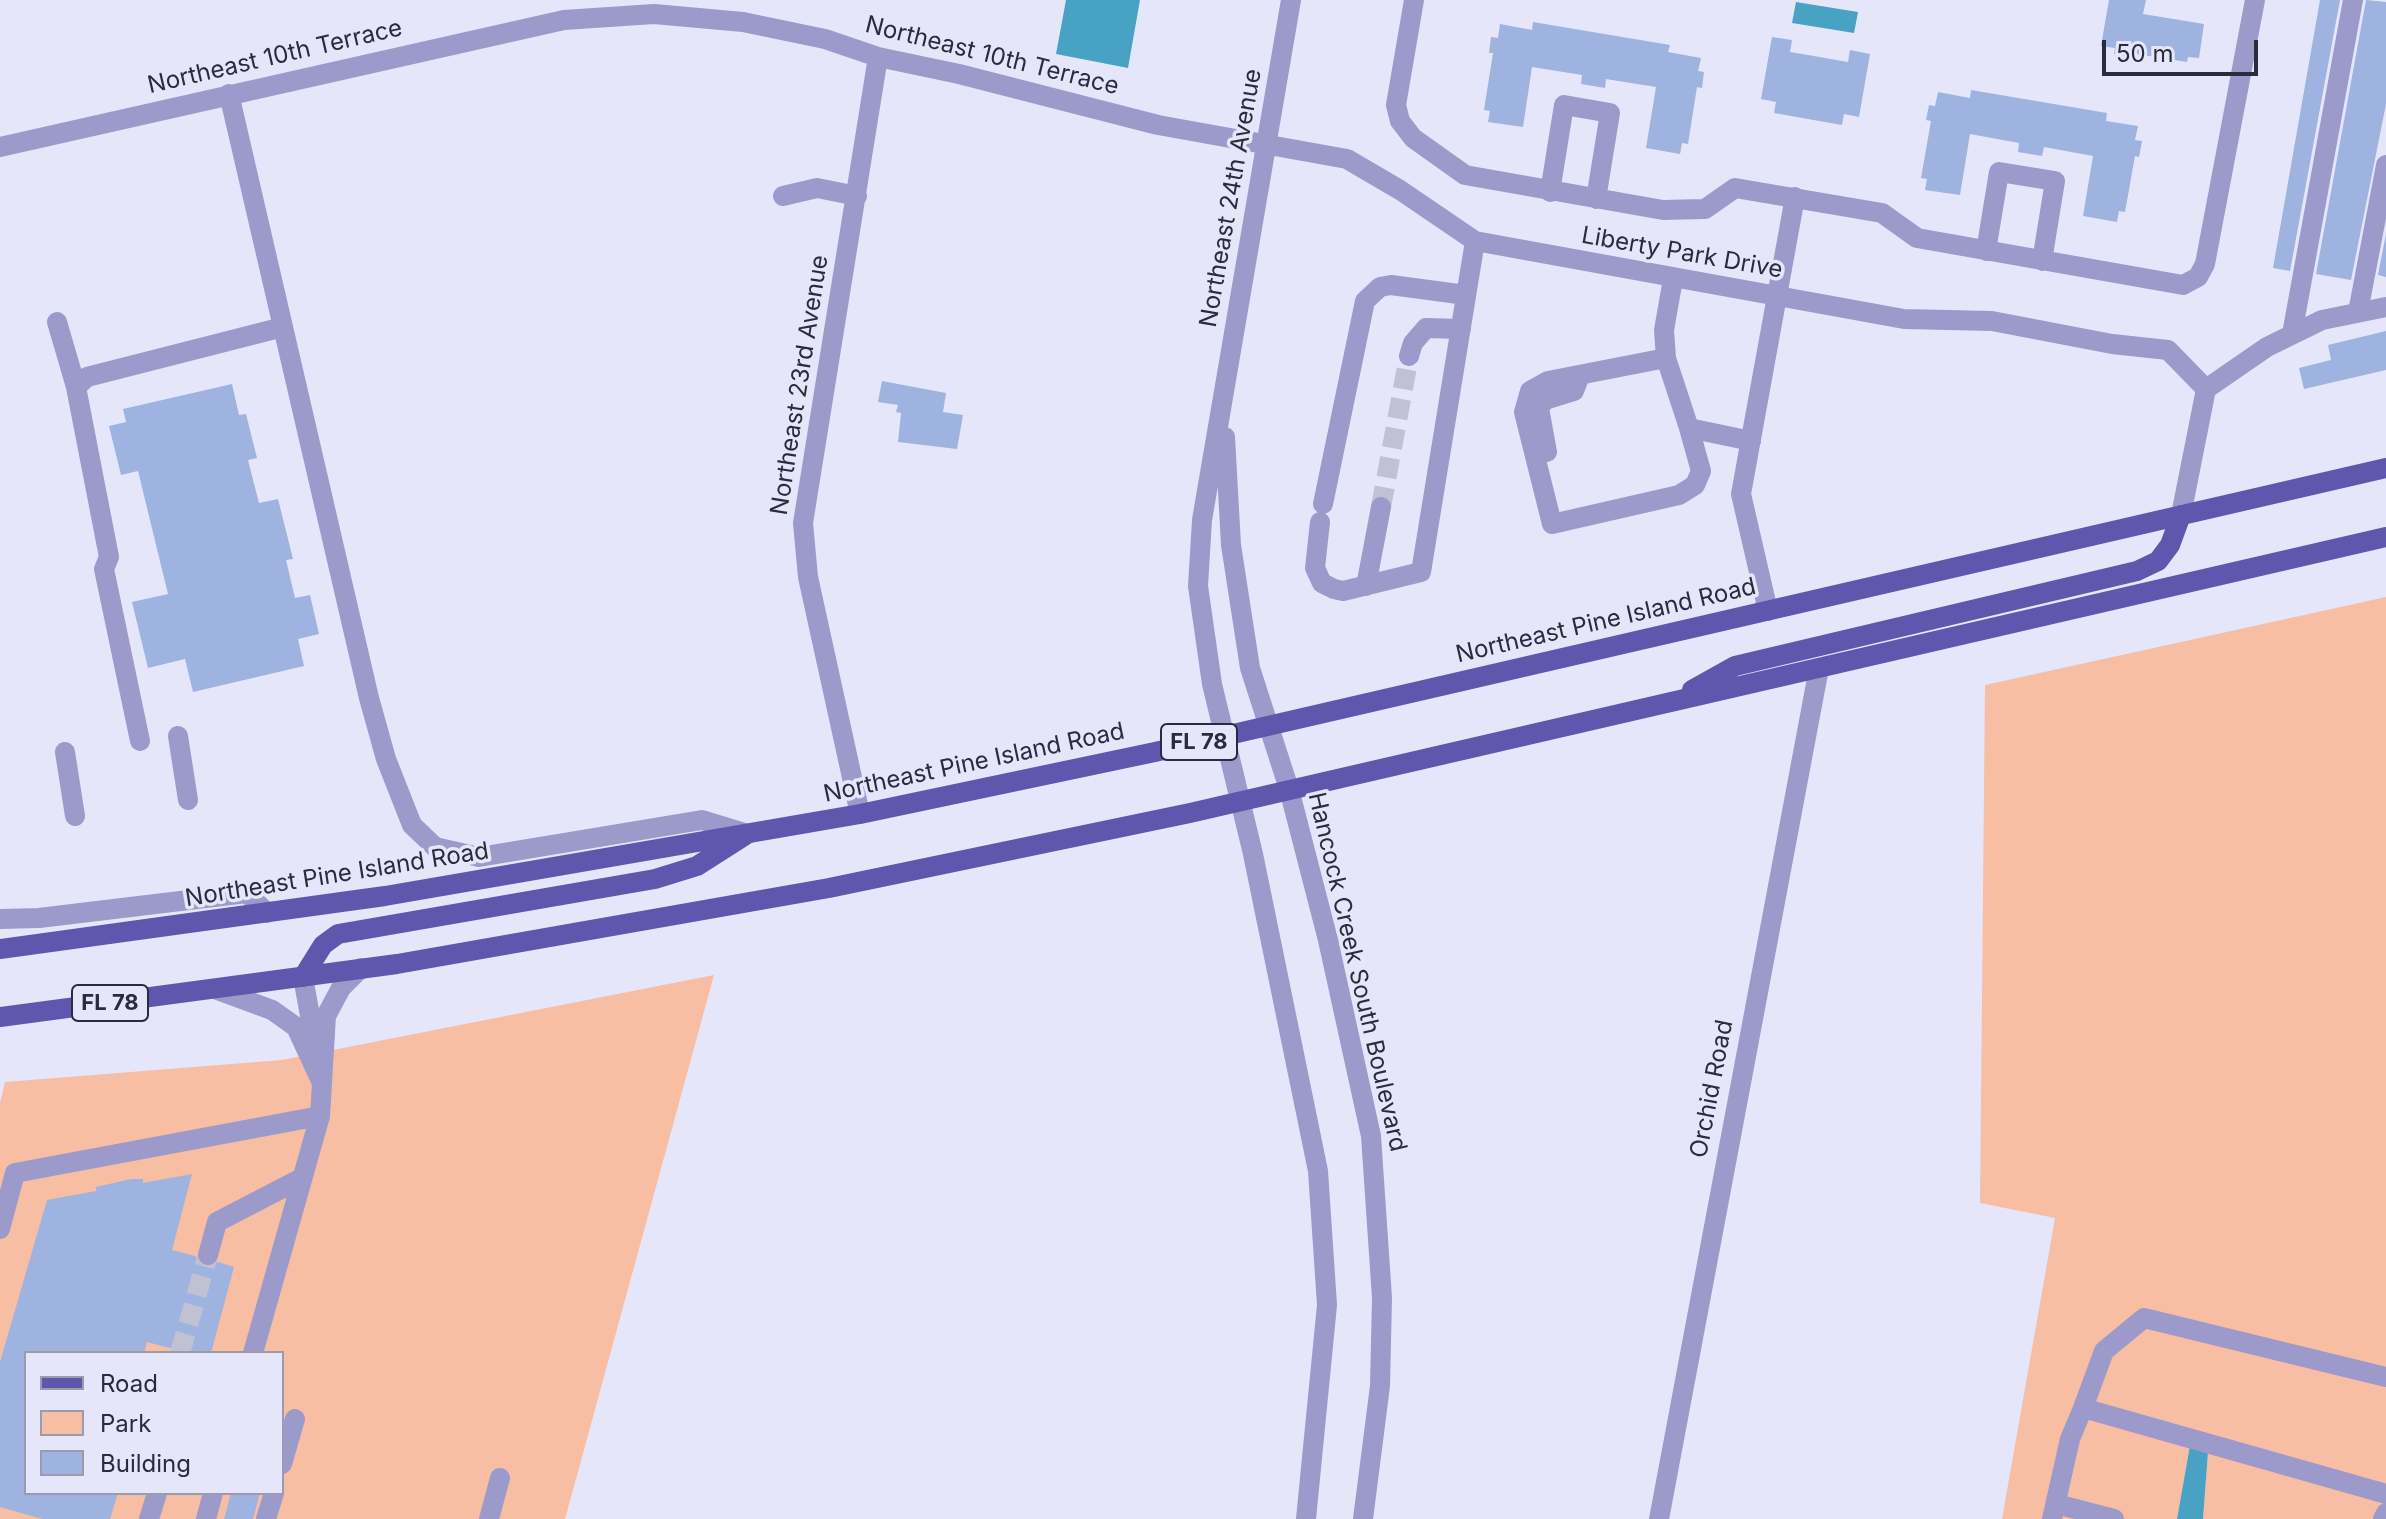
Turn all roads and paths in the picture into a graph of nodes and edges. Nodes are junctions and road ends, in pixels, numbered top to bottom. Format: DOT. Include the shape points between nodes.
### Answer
graph roads {
  1 [pos="1291,0"];
  2 [pos="1414,0"];
  3 [pos="2255,0"];
  4 [pos="2353,0"];
  5 [pos="878,57"];
  6 [pos="229,94"];
  7 [pos="1266,143"];
  8 [pos="0,147"];
  9 [pos="2386,165"];
  10 [pos="1550,192"];
  11 [pos="783,196"];
  12 [pos="857,196"];
  13 [pos="1795,197"];
  14 [pos="1596,199"];
  15 [pos="1475,241"];
  16 [pos="1986,251"];
  17 [pos="2042,261"];
  18 [pos="1673,279"];
  19 [pos="1466,295"];
  20 [pos="1777,298"];
  21 [pos="2386,307"];
  22 [pos="2358,312"];
  23 [pos="57,322"];
  24 [pos="283,327"];
  25 [pos="1461,329"];
  26 [pos="2292,334"];
  27 [pos="1409,356"];
  28 [pos="1666,358"];
  29 [pos="76,387"];
  30 [pos="2206,389"];
  31 [pos="1223,405"];
  32 [pos="1689,428"];
  33 [pos="1751,441"];
  34 [pos="2386,468"];
  35 [pos="1381,507"];
  36 [pos="2181,515"];
  37 [pos="2386,537"];
  38 [pos="1366,586"];
  39 [pos="1768,611"];
  40 [pos="1819,668"];
  41 [pos="1671,702"];
  42 [pos="1270,725"];
  43 [pos="178,736"];
  44 [pos="1225,736"];
  45 [pos="140,741"];
  46 [pos="65,752"];
  47 [pos="1289,789"];
  48 [pos="188,800"];
  49 [pos="1239,801"];
  50 [pos="860,814"];
  51 [pos="75,816"];
  52 [pos="748,834"];
  53 [pos="267,913"];
  54 [pos="2,920"];
  55 [pos="0,949"];
  56 [pos="361,968"];
  57 [pos="303,977"];
  58 [pos="215,989"];
  59 [pos="0,1017"];
  60 [pos="323,1085"];
  61 [pos="320,1116"];
  62 [pos="302,1178"];
  63 [pos="0,1229"];
  64 [pos="208,1255"];
  65 [pos="254,1351"];
  66 [pos="2386,1377"];
  67 [pos="2083,1408"];
  68 [pos="295,1419"];
  69 [pos="284,1457"];
  70 [pos="500,1478"];
  71 [pos="2386,1494"];
  72 [pos="156,1495"];
  73 [pos="212,1495"];
  74 [pos="273,1495"];
  75 [pos="2054,1512"];
  76 [pos="2386,1513"];
  77 [pos="149,1519"];
  78 [pos="206,1519"];
  79 [pos="266,1519"];
  80 [pos="489,1519"];
  81 [pos="1306,1519"];
  82 [pos="1363,1519"];
  83 [pos="1659,1519"];
  84 [pos="2114,1519"];
  85 [pos="2383,1519"];
  1 -- 7 [label="street, Northeast 24th Avenue"];
  2 -- 10 [label="street" via="1396,105 1400,121 1413,138 1465,175"];
  3 -- 17 [label="street" via="2205,264 2198,277 2183,285"];
  4 -- 26 [label="street"];
  5 -- 6 [label="street, Northeast 10th Terrace" via="825,39 743,22 609,15 467,39"];
  5 -- 7 [label="street, Northeast 10th Terrace" via="1158,125"];
  5 -- 12 [label="street, Northeast 23rd Avenue"];
  6 -- 8 [label="street, Northeast 10th Terrace"];
  6 -- 24 [label="street"];
  7 -- 15 [label="street, Liberty Park Drive" via="1347,159"];
  7 -- 31 [label="street, Northeast 24th Avenue"];
  9 -- 22 [label="street"];
  10 -- 14 [label="street"];
  10 -- 14 [label="street" via="1564,105 1610,113"];
  11 -- 12 [label="street" via="817,188"];
  12 -- 50 [label="street, Northeast 23rd Avenue" via="803,523 808,577"];
  13 -- 14 [label="street" via="1735,188 1705,209 1663,210"];
  13 -- 16 [label="street" via="1882,213 1917,238"];
  13 -- 20 [label="street"];
  15 -- 18 [label="street, Liberty Park Drive"];
  15 -- 19 [label="street"];
  16 -- 17 [label="street"];
  16 -- 17 [label="street" via="1999,172 2055,181"];
  18 -- 20 [label="street, Liberty Park Drive"];
  18 -- 28 [label="street" via="1664,330"];
  19 -- 25 [label="street"];
  19 -- 38 [label="street" via="1391,285 1380,287 1365,301 1321,513 1315,568 1322,583 1343,591"];
  20 -- 30 [label="street, Liberty Park Drive" via="1904,319 1992,321 2168,350"];
  20 -- 33 [label="street"];
  21 -- 22 [label="street"];
  22 -- 26 [label="street"];
  23 -- 29 [label="street"];
  24 -- 29 [label="street" via="87,377"];
  24 -- 52 [label="street" via="386,759 412,825 435,847 479,857 702,820"];
  25 -- 27 [label="street" via="1426,328"];
  25 -- 38 [label="street" via="1421,572"];
  26 -- 30 [label="street"];
  28 -- 32 [label="street"];
  28 -- 32 [label="street" via="1579,378 1574,391 1545,400 1539,408 1549,468 1540,479 1552,524 1679,495 1695,485 1701,471"];
  29 -- 45 [label="street" via="109,557 104,569"];
  30 -- 36 [label="street"];
  31 -- 42 [label="street, Northeast 24th Avenue" via="1231,545 1250,668"];
  31 -- 44 [label="street, Northeast 24th Avenue" via="1199,542 1198,586"];
  32 -- 33 [label="street"];
  33 -- 39 [label="street" via="1741,494"];
  34 -- 36 [label="main road, Northeast Pine Island Road / FL 78"];
  35 -- 38 [label="street"];
  36 -- 39 [label="main road, Northeast Pine Island Road / FL 78"];
  36 -- 41 [label="main road" via="2158,561 2137,571 1735,666"];
  37 -- 40 [label="main road, FL 78"];
  39 -- 42 [label="main road, Northeast Pine Island Road / FL 78"];
  40 -- 41 [label="main road, FL 78"];
  40 -- 83 [label="street, Orchid Road"];
  41 -- 47 [label="main road, FL 78"];
  42 -- 44 [label="main road, Northeast Pine Island Road / FL 78"];
  42 -- 47 [label="street, Hancock Creek South Boulevard"];
  43 -- 48 [label="street"];
  44 -- 49 [label="street"];
  44 -- 50 [label="main road, Northeast Pine Island Road / FL 78"];
  46 -- 51 [label="street"];
  47 -- 49 [label="main road, FL 78"];
  47 -- 82 [label="street, Hancock Creek South Boulevard" via="1359,1076 1376,1179 1380,1386"];
  49 -- 56 [label="main road, FL 78" via="829,888"];
  49 -- 81 [label="street" via="1298,1063 1322,1218 1327,1305"];
  50 -- 52 [label="main road, Northeast Pine Island Road / FL 78"];
  52 -- 53 [label="main road, Northeast Pine Island Road / FL 78"];
  52 -- 57 [label="main road" via="697,866 655,879 338,934 323,945"];
  53 -- 54 [label="street" via="247,893"];
  53 -- 55 [label="main road, Northeast Pine Island Road / FL 78"];
  56 -- 57 [label="main road, FL 78"];
  56 -- 60 [label="street" via="341,988 326,1016"];
  57 -- 58 [label="main road, FL 78"];
  57 -- 60 [label="street"];
  58 -- 59 [label="main road, FL 78"];
  58 -- 60 [label="street" via="272,1010 296,1027"];
  60 -- 61 [label="street"];
  61 -- 62 [label="street"];
  61 -- 63 [label="street" via="15,1173"];
  62 -- 64 [label="street" via="217,1222"];
  62 -- 65 [label="street"];
  66 -- 67 [label="street" via="2144,1318 2104,1351"];
  67 -- 71 [label="street"];
  67 -- 75 [label="street" via="2070,1439"];
  68 -- 69 [label="street"];
  70 -- 80 [label="street"];
  72 -- 77 [label="street"];
  73 -- 78 [label="street"];
  74 -- 79 [label="street"];
  75 -- 84 [label="street"];
  76 -- 85 [label="street"];
}
